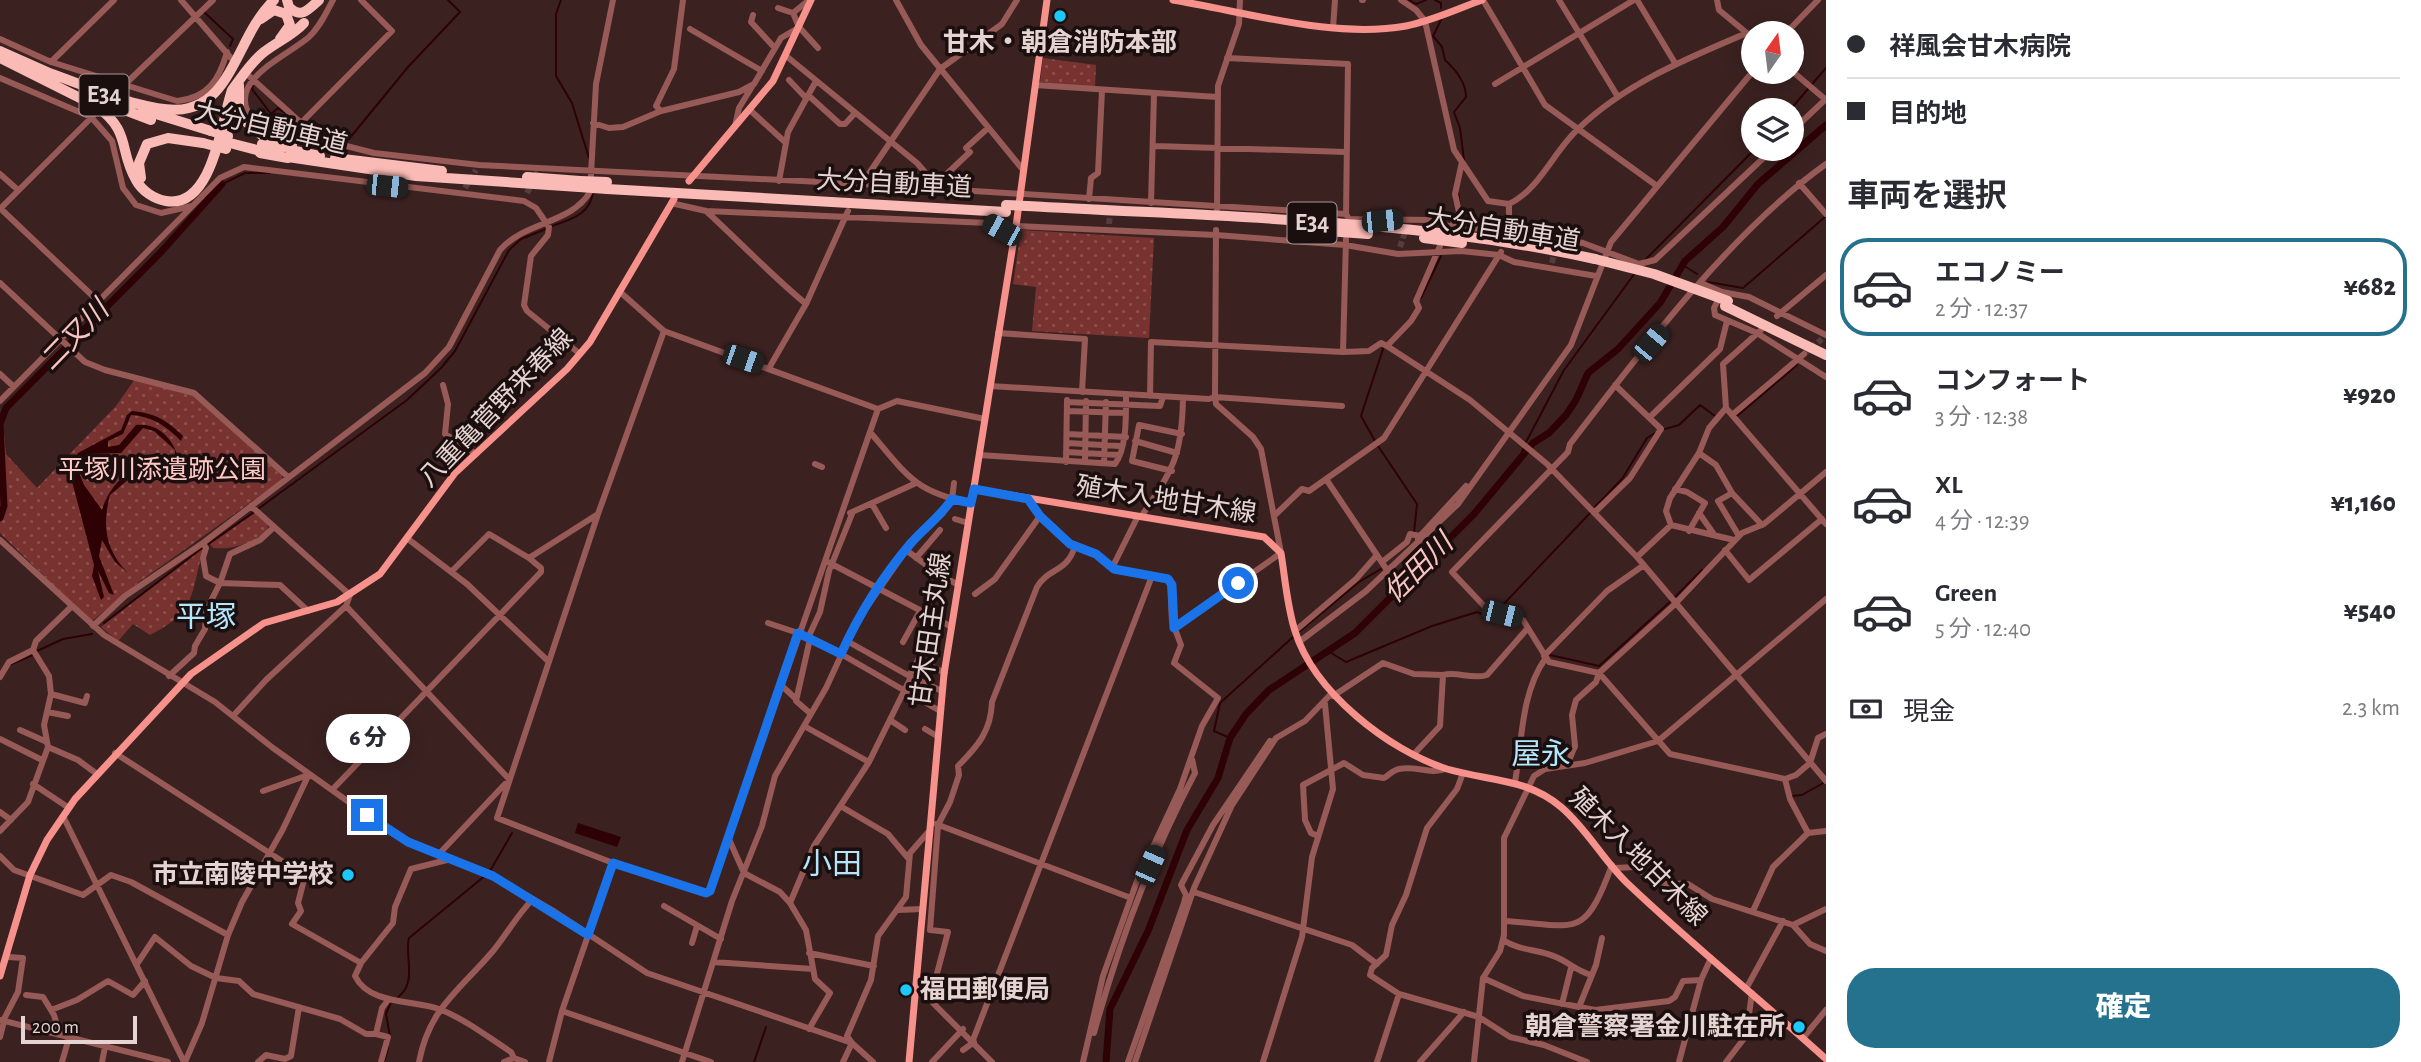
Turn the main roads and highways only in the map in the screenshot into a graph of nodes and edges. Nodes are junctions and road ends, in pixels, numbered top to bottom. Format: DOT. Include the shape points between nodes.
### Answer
graph roads {
  1 [pos="274,0"];
  2 [pos="287,0"];
  3 [pos="320,0"];
  4 [pos="810,0"];
  5 [pos="1047,0"];
  6 [pos="1173,0"];
  7 [pos="1483,0"];
  8 [pos="253,26"];
  9 [pos="273,46"];
  10 [pos="0,51"];
  11 [pos="0,58"];
  12 [pos="50,67"];
  13 [pos="229,74"];
  14 [pos="247,78"];
  15 [pos="207,137"];
  16 [pos="264,144"];
  17 [pos="290,153"];
  18 [pos="692,178"];
  19 [pos="580,184"];
  20 [pos="673,201"];
  21 [pos="1725,300"];
  22 [pos="1825,339"];
  23 [pos="1826,355"];
  24 [pos="974,489"];
  25 [pos="0,976"];
  26 [pos="1826,1059"];
  27 [pos="910,1062"];
  1 -- 8 [label="highway"];
  2 -- 3 [label="highway" via="299,14"];
  3 -- 9 [label="highway" via="293,35"];
  4 -- 18 [label="main road" via="773,81"];
  5 -- 24 [label="main road, 甘木田主丸線"];
  6 -- 7 [label="main road" via="1369,30 1425,21"];
  8 -- 9 [label="highway" via="274,10 286,14 290,25"];
  8 -- 13 [label="highway"];
  9 -- 14 [label="highway"];
  10 -- 12 [label="highway, 大分自動車道 / E34"];
  11 -- 14 [label="highway" via="109,116 120,129 137,183 151,196 173,202 191,197 202,184 232,90"];
  11 -- 15 [label="highway, 大分自動車道 / E34" via="102,102"];
  12 -- 13 [label="highway" via="157,107 181,109 214,95"];
  12 -- 15 [label="highway, 大分自動車道 / E34"];
  13 -- 15 [label="highway" via="210,152 193,186 182,195 166,198 150,192 142,181 139,163 147,144 167,138"];
  14 -- 16 [label="highway" via="237,93 239,116"];
  15 -- 16 [label="highway, 大分自動車道 / E34"];
  16 -- 17 [label="highway, 大分自動車道 / E34, bridge"];
  17 -- 19 [label="highway, 大分自動車道 / E34"];
  17 -- 19 [label="highway, 大分自動車道 / E34" via="416,176"];
  19 -- 21 [label="highway, 大分自動車道 / E34, bridge" via="1398,236 1594,262"];
  20 -- 25 [label="main road, 八重亀菅野来春線" via="580,354 439,492 380,574 350,595 264,623 181,684 115,753 63,816 30,875"];
  21 -- 22 [label="highway, 大分自動車道 / E34"];
  21 -- 23 [label="highway, 大分自動車道 / E34"];
  24 -- 26 [label="main road, 殖木入地甘木線" via="1264,537 1281,553 1295,631 1332,695 1414,754 1446,769 1529,787 1563,808 1613,867"];
  24 -- 27 [label="main road, 甘木田主丸線" via="942,691"];
}
